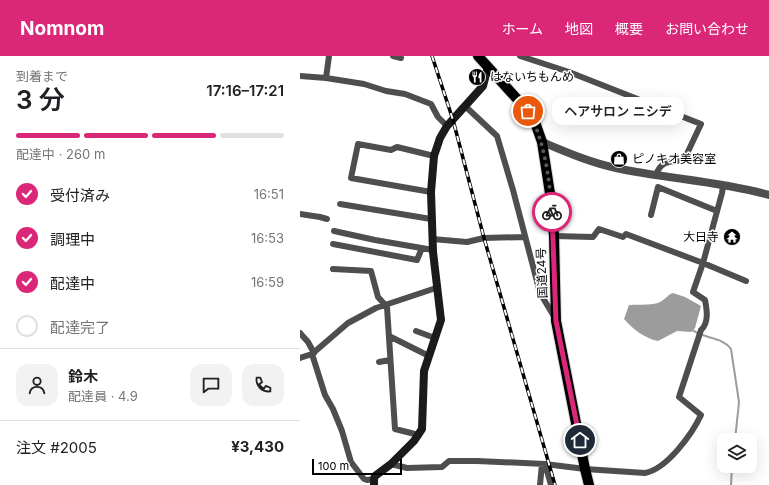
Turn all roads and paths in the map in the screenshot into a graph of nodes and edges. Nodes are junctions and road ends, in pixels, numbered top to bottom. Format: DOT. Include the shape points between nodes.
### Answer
graph roads {
  1 [pos="329,56"];
  2 [pos="393,56"];
  3 [pos="520,56"];
  4 [pos="401,58"];
  5 [pos="483,60"];
  6 [pos="300,76"];
  7 [pos="326,78"];
  8 [pos="466,106"];
  9 [pos="447,126"];
  10 [pos="542,142"];
  11 [pos="434,156"];
  12 [pos="656,175"];
  13 [pos="723,186"];
  14 [pos="431,192"];
  15 [pos="769,195"];
  16 [pos="340,204"];
  17 [pos="717,211"];
  18 [pos="300,214"];
  19 [pos="651,215"];
  20 [pos="327,219"];
  21 [pos="431,219"];
  22 [pos="334,231"];
  23 [pos="554,236"];
  24 [pos="525,237"];
  25 [pos="432,239"];
  26 [pos="333,244"];
  27 [pos="422,248"];
  28 [pos="433,250"];
  29 [pos="704,263"];
  30 [pos="333,269"];
  31 [pos="746,281"];
  32 [pos="436,288"];
  33 [pos="384,304"];
  34 [pos="556,321"];
  35 [pos="416,331"];
  36 [pos="300,333"];
  37 [pos="389,336"];
  38 [pos="435,338"];
  39 [pos="313,354"];
  40 [pos="429,356"];
  41 [pos="300,358"];
  42 [pos="390,360"];
  43 [pos="379,362"];
  44 [pos="419,435"];
  45 [pos="391,464"];
  46 [pos="543,464"];
  47 [pos="585,469"];
  48 [pos="374,482"];
  49 [pos="540,485"];
  50 [pos="551,485"];
  51 [pos="590,485"];
  1 -- 7 [label="street"];
  2 -- 4 [label="street"];
  3 -- 12 [label="street" via="569,72 701,124 684,160 662,164"];
  5 -- 8 [label="main road" via="483,86"];
  5 -- 10 [label="highway, 国道24号" via="528,111"];
  6 -- 7 [label="street"];
  7 -- 9 [label="street" via="405,94 431,104 438,118"];
  8 -- 9 [label="main road"];
  8 -- 24 [label="street" via="497,136"];
  9 -- 11 [label="main road"];
  10 -- 12 [label="street" via="616,168"];
  10 -- 23 [label="highway, 国道24号"];
  11 -- 14 [label="main road"];
  11 -- 14 [label="street" via="397,147 391,150 358,144 351,178"];
  12 -- 13 [label="street"];
  13 -- 15 [label="street" via="745,188"];
  13 -- 17 [label="street"];
  14 -- 21 [label="main road"];
  16 -- 21 [label="street"];
  17 -- 19 [label="street" via="658,187"];
  17 -- 29 [label="street"];
  18 -- 20 [label="street"];
  21 -- 25 [label="main road"];
  22 -- 27 [label="street"];
  23 -- 29 [label="street" via="593,237 599,229 623,237 626,234"];
  23 -- 34 [label="highway, 国道24号"];
  24 -- 25 [label="street" via="484,238 467,242"];
  24 -- 34 [label="street" via="540,293"];
  25 -- 28 [label="main road"];
  26 -- 27 [label="street" via="417,260"];
  27 -- 28 [label="street"];
  28 -- 32 [label="main road"];
  29 -- 31 [label="street"];
  29 -- 47 [label="street" via="693,292 705,300 705,326 701,330 679,398 701,415 678,450 651,472"];
  30 -- 33 [label="street" via="371,271 378,297"];
  32 -- 33 [label="street"];
  32 -- 38 [label="main road" via="441,320"];
  33 -- 37 [label="street" via="387,307"];
  33 -- 39 [label="street" via="348,324"];
  34 -- 47 [label="highway, 国道24号"];
  35 -- 38 [label="street"];
  36 -- 39 [label="street" via="308,342"];
  37 -- 40 [label="street"];
  37 -- 42 [label="street"];
  38 -- 40 [label="main road"];
  39 -- 41 [label="street"];
  39 -- 48 [label="street" via="325,395 334,409 351,462 364,478"];
  40 -- 44 [label="main road" via="424,371 422,423"];
  42 -- 43 [label="street"];
  42 -- 44 [label="street" via="395,429"];
  44 -- 45 [label="main road"];
  45 -- 46 [label="street" via="407,468 442,467 449,461"];
  45 -- 48 [label="main road"];
  46 -- 47 [label="street"];
  46 -- 49 [label="street"];
  46 -- 50 [label="street"];
  47 -- 51 [label="highway, 国道24号"];
}
